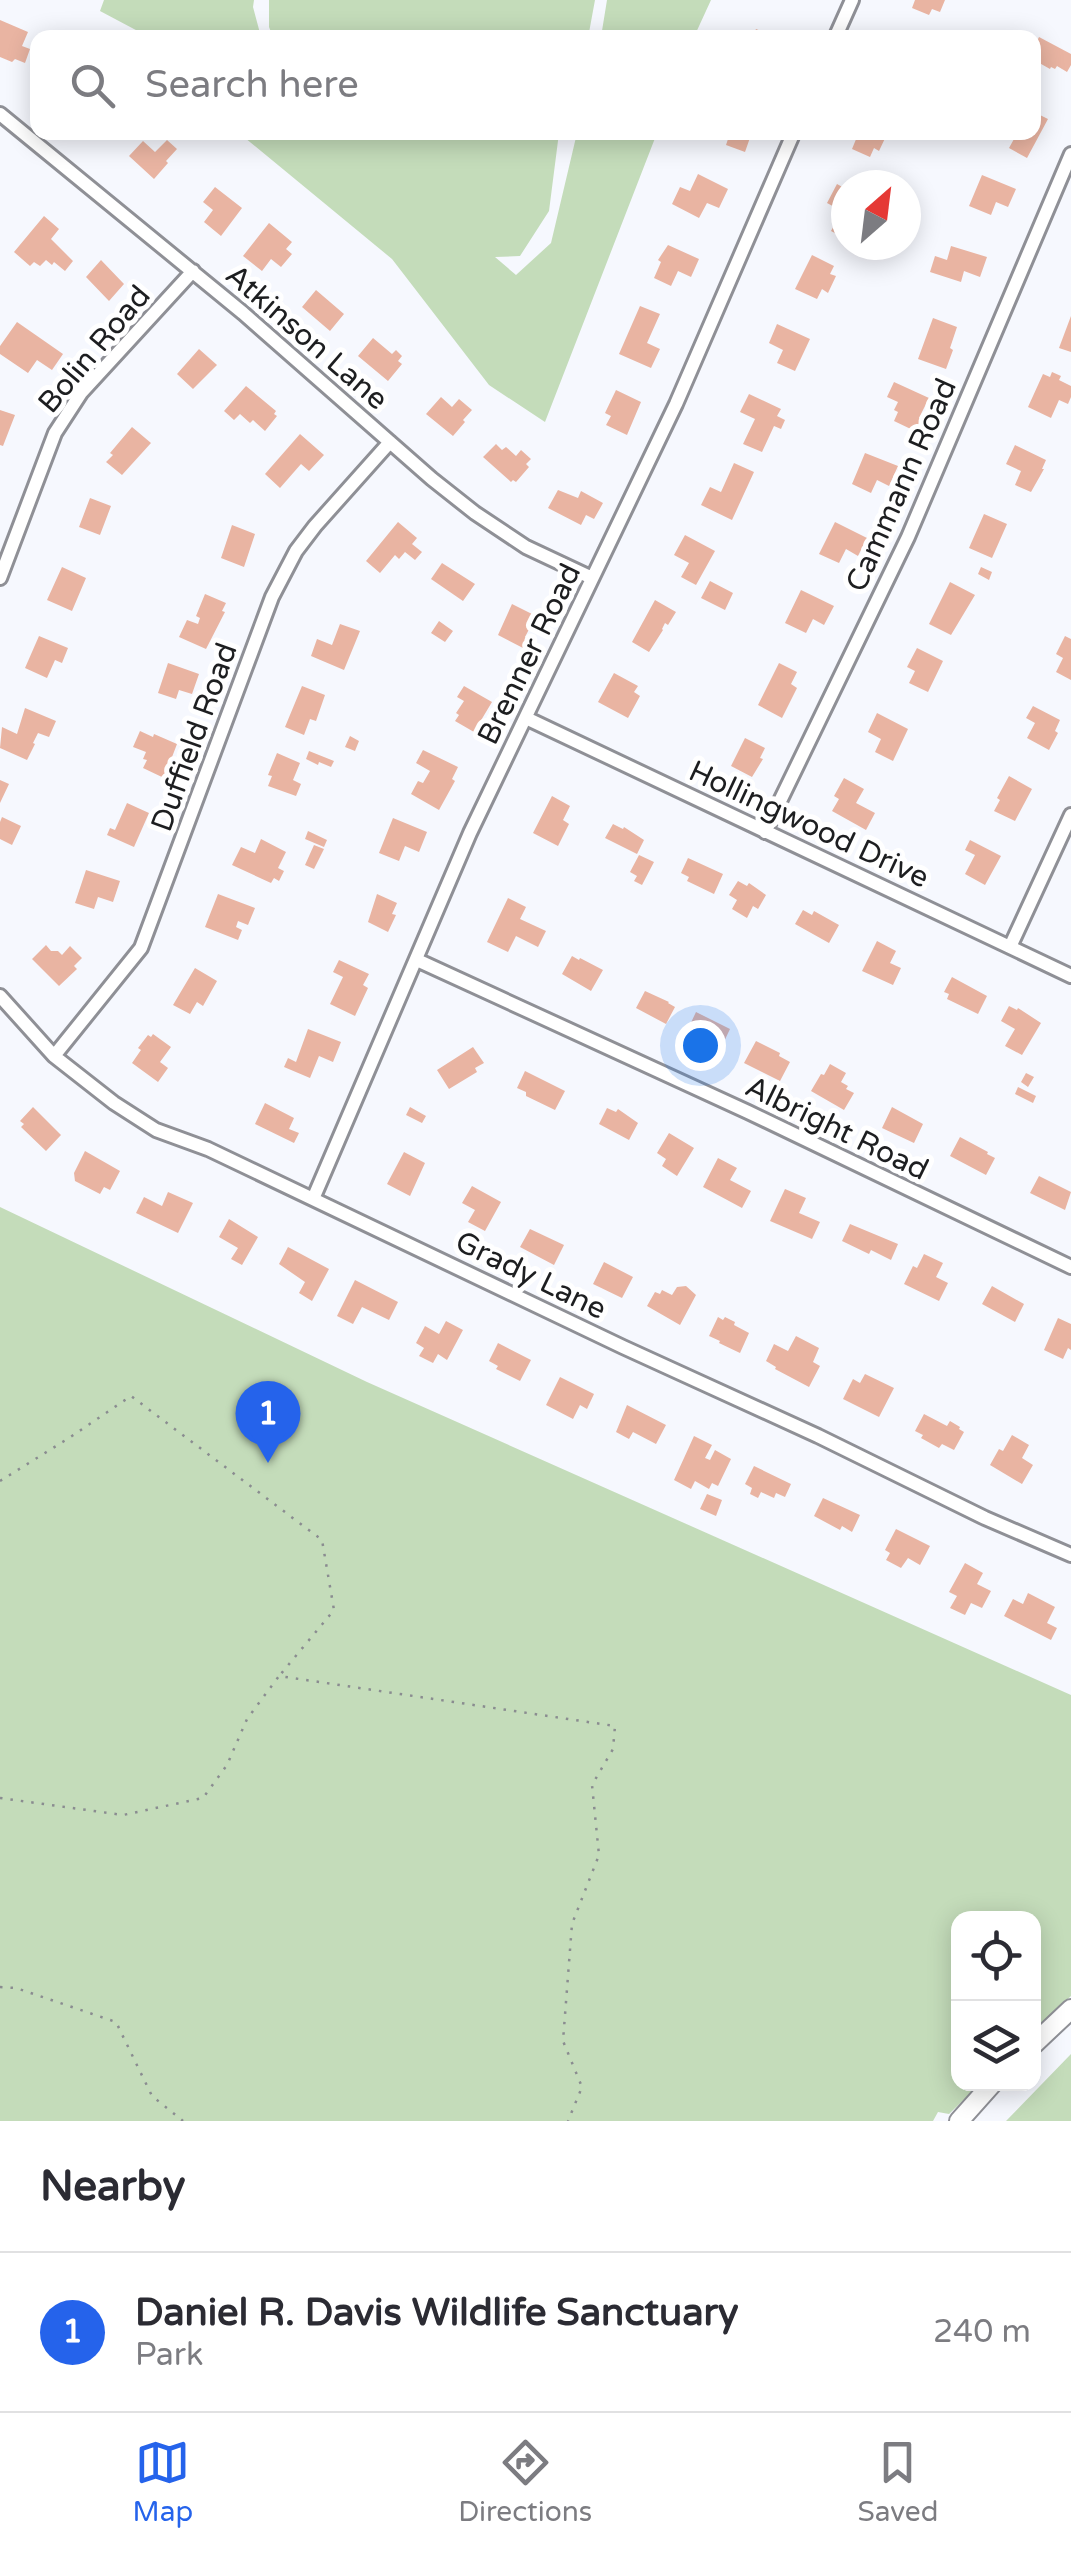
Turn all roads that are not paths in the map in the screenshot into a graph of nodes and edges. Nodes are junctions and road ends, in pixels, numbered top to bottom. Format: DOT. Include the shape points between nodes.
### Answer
graph roads {
  1 [pos="852,0"];
  2 [pos="839,30"];
  3 [pos="0,114"];
  4 [pos="30,138"];
  5 [pos="32,140"];
  6 [pos="791,140"];
  7 [pos="1071,154"];
  8 [pos="193,271"];
  9 [pos="390,442"];
  10 [pos="0,578"];
  11 [pos="592,578"];
  12 [pos="526,718"];
  13 [pos="1071,814"];
  14 [pos="766,832"];
  15 [pos="1010,946"];
  16 [pos="416,960"];
  17 [pos="1071,976"];
  18 [pos="0,996"];
  19 [pos="54,1056"];
  20 [pos="313,1199"];
  21 [pos="1071,1267"];
  22 [pos="1071,1555"];
  23 [pos="1071,2009"];
  24 [pos="1041,2037"];
  25 [pos="986,2091"];
  26 [pos="959,2121"];
  1 -- 2 [label="street"];
  3 -- 4 [label="street, Atkinson Lane"];
  5 -- 8 [label="street, Atkinson Lane"];
  6 -- 11 [label="street, Brenner Road"];
  7 -- 14 [label="street, Cammann Road" via="908,537"];
  8 -- 9 [label="street, Atkinson Lane"];
  8 -- 10 [label="street, Bolin Road" via="55,432"];
  9 -- 11 [label="street, Atkinson Lane" via="474,513"];
  9 -- 19 [label="street, Duffield Road" via="296,551 272,597 141,948"];
  11 -- 12 [label="street, Brenner Road"];
  12 -- 14 [label="street, Hollingwood Drive"];
  12 -- 16 [label="street, Brenner Road"];
  13 -- 15 [label="street"];
  14 -- 15 [label="street, Hollingwood Drive"];
  15 -- 17 [label="street, Hollingwood Drive"];
  16 -- 20 [label="street, Brenner Road"];
  16 -- 21 [label="street, Albright Road"];
  18 -- 19 [label="street, Grady Lane"];
  19 -- 20 [label="street, Grady Lane" via="156,1130"];
  20 -- 22 [label="street, Grady Lane"];
  23 -- 24 [label="main road"];
  25 -- 26 [label="main road"];
}
